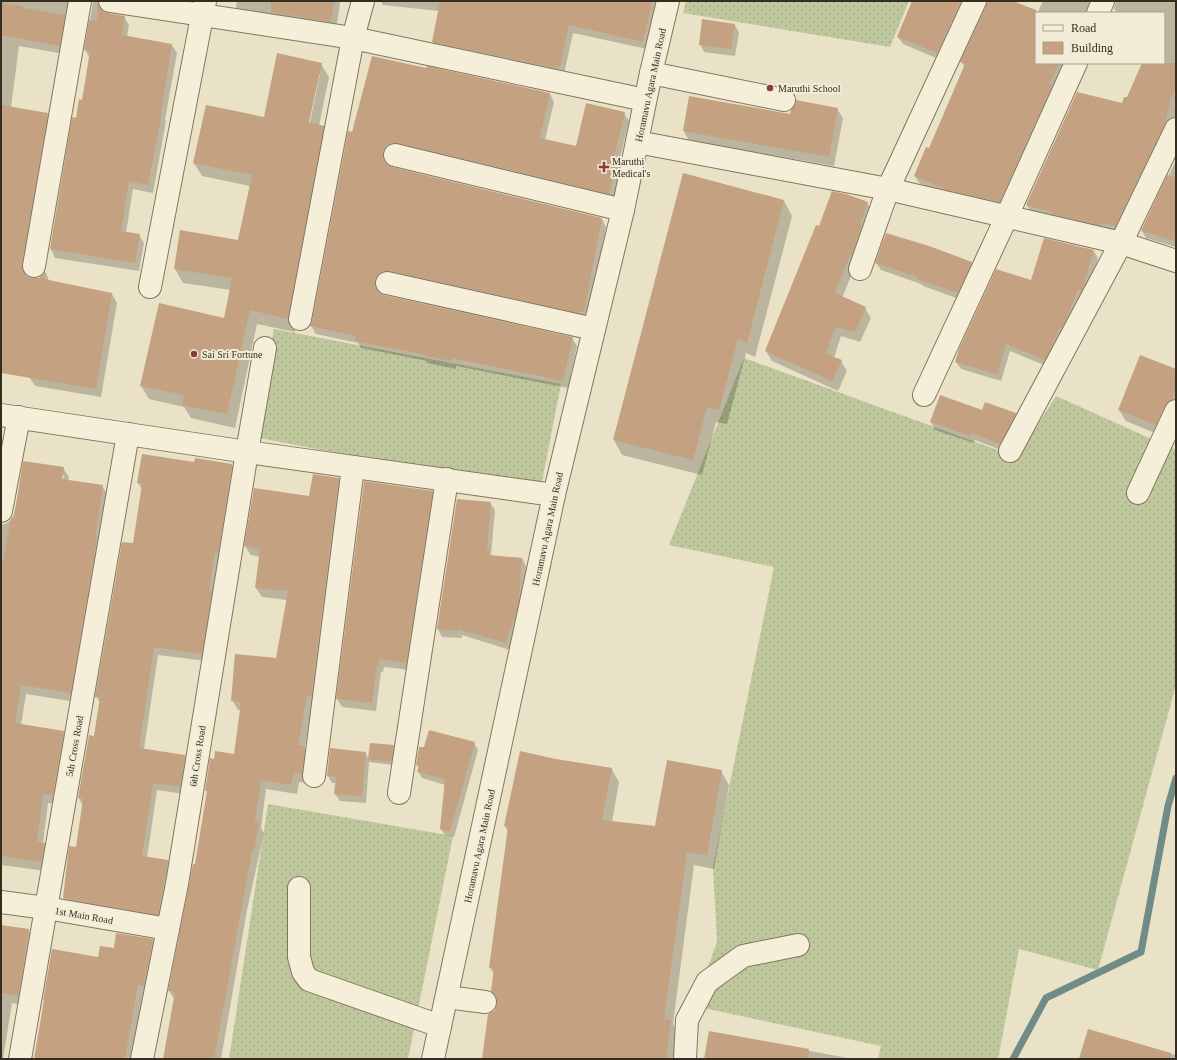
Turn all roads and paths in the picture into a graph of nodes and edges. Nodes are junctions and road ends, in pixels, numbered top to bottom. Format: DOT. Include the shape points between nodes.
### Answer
graph roads {
  1 [pos="80,1"];
  2 [pos="110,1"];
  3 [pos="362,1"];
  4 [pos="668,1"];
  5 [pos="975,1"];
  6 [pos="1103,1"];
  7 [pos="204,8"];
  8 [pos="1098,12"];
  9 [pos="354,38"];
  10 [pos="1076,64"];
  11 [pos="650,73"];
  12 [pos="645,100"];
  13 [pos="784,100"];
  14 [pos="1176,129"];
  15 [pos="637,142"];
  16 [pos="395,155"];
  17 [pos="888,189"];
  18 [pos="623,210"];
  19 [pos="1007,216"];
  20 [pos="1121,243"];
  21 [pos="1176,261"];
  22 [pos="34,266"];
  23 [pos="860,269"];
  24 [pos="387,283"];
  25 [pos="150,287"];
  26 [pos="300,319"];
  27 [pos="594,329"];
  28 [pos="265,348"];
  29 [pos="924,395"];
  30 [pos="1176,411"];
  31 [pos="10,416"];
  32 [pos="128,434"];
  33 [pos="1010,451"];
  34 [pos="247,452"];
  35 [pos="353,467"];
  36 [pos="447,479"];
  37 [pos="1138,493"];
  38 [pos="554,495"];
  39 [pos="1,511"];
  40 [pos="314,776"];
  41 [pos="399,793"];
  42 [pos="299,888"];
  43 [pos="1,902"];
  44 [pos="46,908"];
  45 [pos="168,929"];
  46 [pos="798,945"];
  47 [pos="447,997"];
  48 [pos="485,1002"];
  49 [pos="440,1026"];
  50 [pos="20,1059"];
  51 [pos="142,1059"];
  52 [pos="433,1059"];
  53 [pos="686,1059"];
  1 -- 22 [label="street"];
  2 -- 7 [label="street"];
  3 -- 9 [label="street"];
  4 -- 11 [label="street, Horamavu Agara Main Road"];
  5 -- 17 [label="street"];
  6 -- 8 [label="street"];
  7 -- 9 [label="street"];
  7 -- 25 [label="street"];
  9 -- 12 [label="street"];
  9 -- 26 [label="street"];
  10 -- 19 [label="street"];
  11 -- 12 [label="street, Horamavu Agara Main Road"];
  11 -- 13 [label="street"];
  12 -- 15 [label="street, Horamavu Agara Main Road"];
  14 -- 20 [label="street"];
  15 -- 17 [label="street"];
  15 -- 18 [label="street, Horamavu Agara Main Road"];
  16 -- 18 [label="street"];
  17 -- 19 [label="street"];
  17 -- 23 [label="street"];
  18 -- 27 [label="street, Horamavu Agara Main Road"];
  19 -- 20 [label="street"];
  19 -- 29 [label="street"];
  20 -- 21 [label="street"];
  20 -- 33 [label="street"];
  24 -- 27 [label="street"];
  27 -- 38 [label="street, Horamavu Agara Main Road"];
  28 -- 34 [label="street, 6th Cross Road"];
  30 -- 37 [label="street"];
  31 -- 32 [label="street"];
  31 -- 39 [label="street"];
  32 -- 34 [label="street"];
  32 -- 44 [label="street, 5th Cross Road"];
  34 -- 35 [label="street"];
  34 -- 45 [label="street, 6th Cross Road"];
  35 -- 36 [label="street"];
  35 -- 40 [label="street"];
  36 -- 38 [label="street"];
  36 -- 41 [label="street"];
  38 -- 47 [label="street, Horamavu Agara Main Road"];
  42 -- 49 [label="street" via="299,957 309,980"];
  43 -- 44 [label="street, 1st Main Road"];
  44 -- 45 [label="street, 1st Main Road"];
  44 -- 50 [label="street, 5th Cross Road"];
  45 -- 51 [label="street, 6th Cross Road"];
  46 -- 53 [label="street" via="743,956 706,982 687,1020"];
  47 -- 48 [label="street"];
  47 -- 49 [label="street, Horamavu Agara Main Road"];
  49 -- 52 [label="street, Horamavu Agara Main Road"];
}
